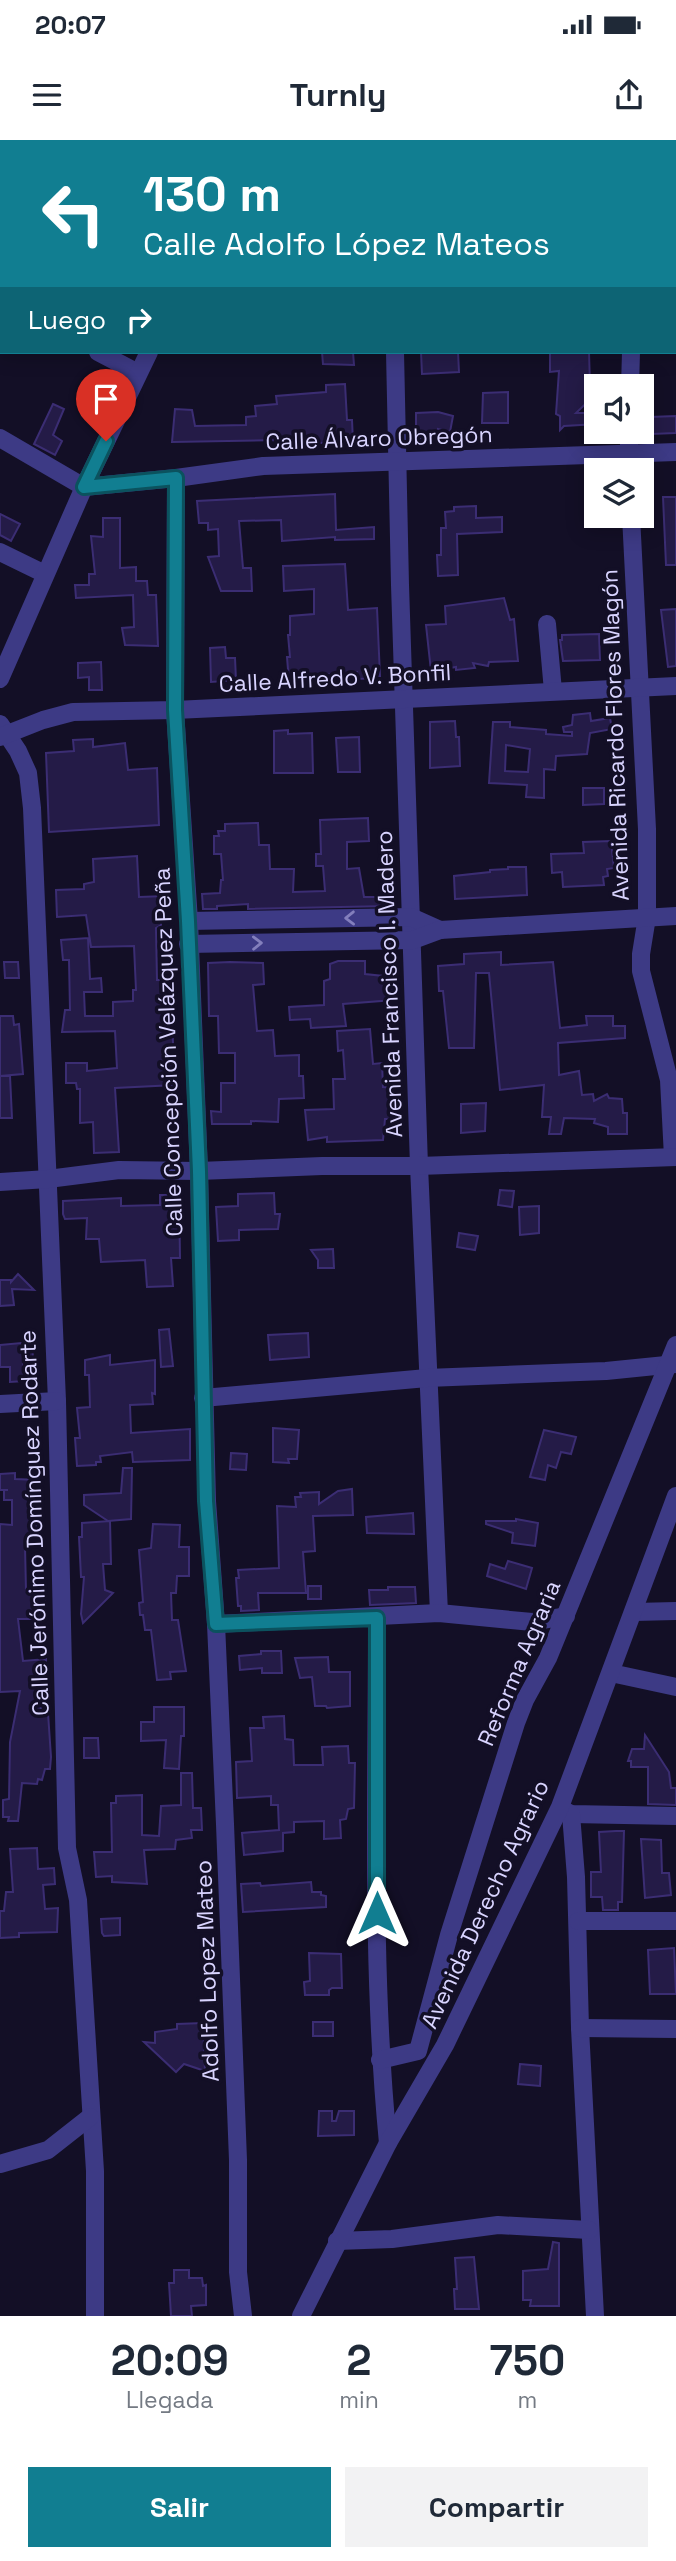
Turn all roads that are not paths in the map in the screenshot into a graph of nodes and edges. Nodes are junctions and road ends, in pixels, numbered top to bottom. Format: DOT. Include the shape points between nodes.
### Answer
graph roads {
  1 [pos="102,354"];
  2 [pos="148,354"];
  3 [pos="395,354"];
  4 [pos="631,354"];
  5 [pos="138,373"];
  6 [pos="630,374"];
  7 [pos="0,438"];
  8 [pos="676,452"];
  9 [pos="647,458"];
  10 [pos="397,462"];
  11 [pos="584,462"];
  12 [pos="176,478"];
  13 [pos="84,487"];
  14 [pos="631,528"];
  15 [pos="0,552"];
  16 [pos="45,574"];
  17 [pos="547,624"];
  18 [pos="0,679"];
  19 [pos="638,687"];
  20 [pos="676,687"];
  21 [pos="553,691"];
  22 [pos="404,699"];
  23 [pos="175,710"];
  24 [pos="2,731"];
  25 [pos="676,916"];
  26 [pos="411,917"];
  27 [pos="647,918"];
  28 [pos="188,921"];
  29 [pos="440,930"];
  30 [pos="413,940"];
  31 [pos="188,944"];
  32 [pos="675,1157"];
  33 [pos="419,1167"];
  34 [pos="199,1171"];
  35 [pos="48,1179"];
  36 [pos="0,1182"];
  37 [pos="676,1345"];
  38 [pos="672,1364"];
  39 [pos="427,1378"];
  40 [pos="203,1398"];
  41 [pos="57,1401"];
  42 [pos="0,1404"];
  43 [pos="676,1496"];
  44 [pos="634,1612"];
  45 [pos="676,1612"];
  46 [pos="439,1613"];
  47 [pos="566,1616"];
  48 [pos="377,1618"];
  49 [pos="216,1624"];
  50 [pos="611,1673"];
  51 [pos="676,1687"];
  52 [pos="566,1811"];
  53 [pos="676,1816"];
  54 [pos="578,1920"];
  55 [pos="676,1921"];
  56 [pos="580,2028"];
  57 [pos="676,2029"];
  58 [pos="445,2045"];
  59 [pos="418,2050"];
  60 [pos="380,2060"];
  61 [pos="90,2118"];
  62 [pos="388,2143"];
  63 [pos="0,2164"];
  64 [pos="589,2230"];
  65 [pos="337,2241"];
  66 [pos="596,2315"];
  67 [pos="95,2316"];
  68 [pos="243,2316"];
  69 [pos="301,2316"];
  1 -- 5 [label="street"];
  2 -- 5 [label="street"];
  3 -- 10 [label="street, Avenida Francisco I. Madero"];
  4 -- 6 [label="street"];
  5 -- 13 [label="street"];
  7 -- 13 [label="street"];
  8 -- 9 [label="street, Calle Álvaro Obregón"];
  10 -- 11 [label="street, Calle Álvaro Obregón"];
  10 -- 12 [label="street, Calle Álvaro Obregón" via="264,466"];
  10 -- 22 [label="street, Avenida Francisco I. Madero"];
  12 -- 13 [label="street, Calle Álvaro Obregón"];
  12 -- 23 [label="street, Calle Concepción Velázquez Peña"];
  13 -- 16 [label="street"];
  14 -- 19 [label="street, Avenida Ricardo Flores Magón"];
  15 -- 16 [label="street"];
  16 -- 18 [label="street"];
  17 -- 21 [label="street"];
  19 -- 20 [label="street, Calle Alfredo V. Bonfil"];
  19 -- 21 [label="street, Calle Alfredo V. Bonfil"];
  19 -- 27 [label="street, Avenida Ricardo Flores Magón" via="648,829"];
  21 -- 22 [label="street, Calle Alfredo V. Bonfil"];
  22 -- 23 [label="street, Calle Alfredo V. Bonfil"];
  22 -- 26 [label="street, Avenida Francisco I. Madero"];
  23 -- 24 [label="street, Calle Alfredo V. Bonfil" via="73,712"];
  23 -- 28 [label="street, Calle Concepción Velázquez Peña"];
  24 -- 35 [label="street, Calle Jerónimo Domínguez Rodarte" via="28,773 32,808"];
  25 -- 27 [label="street"];
  26 -- 28 [label="street, one-way"];
  26 -- 29 [label="street"];
  26 -- 30 [label="street, Avenida Francisco I. Madero"];
  27 -- 29 [label="street"];
  27 -- 32 [label="street, Avenida Ricardo Flores Magón" via="641,971 669,1080"];
  28 -- 31 [label="street, Calle Concepción Velázquez Peña"];
  29 -- 30 [label="street"];
  31 -- 30 [label="street, one-way"];
  30 -- 33 [label="street, Avenida Francisco I. Madero"];
  31 -- 34 [label="street, Calle Concepción Velázquez Peña"];
  32 -- 33 [label="street"];
  33 -- 34 [label="street"];
  33 -- 39 [label="street, Avenida Francisco I. Madero"];
  34 -- 35 [label="street" via="119,1170"];
  34 -- 40 [label="street, Calle Concepción Velázquez Peña"];
  35 -- 36 [label="street"];
  35 -- 41 [label="street, Calle Jerónimo Domínguez Rodarte"];
  37 -- 38 [label="street, Reforma Agraria"];
  38 -- 39 [label="street"];
  38 -- 47 [label="street, Reforma Agraria"];
  39 -- 40 [label="street"];
  39 -- 46 [label="street, Avenida Francisco I. Madero"];
  40 -- 49 [label="street, Calle Concepción Velázquez Peña"];
  41 -- 42 [label="street"];
  41 -- 61 [label="street, Calle Jerónimo Domínguez Rodarte" via="67,1848 78,1900"];
  43 -- 44 [label="street, Avenida Derecho Agrario"];
  44 -- 45 [label="street"];
  44 -- 50 [label="street, Avenida Derecho Agrario"];
  46 -- 47 [label="street" via="532,1622"];
  46 -- 48 [label="street"];
  47 -- 59 [label="street, Reforma Agraria" via="516,1723"];
  48 -- 49 [label="street"];
  48 -- 60 [label="street"];
  49 -- 68 [label="street, Adolfo Lopez Mateo"];
  50 -- 51 [label="street"];
  50 -- 52 [label="street, Avenida Derecho Agrario"];
  52 -- 53 [label="street"];
  52 -- 54 [label="street"];
  52 -- 58 [label="street, Avenida Derecho Agrario"];
  54 -- 55 [label="street"];
  54 -- 56 [label="street"];
  56 -- 57 [label="street"];
  56 -- 64 [label="street"];
  58 -- 59 [label="street"];
  58 -- 62 [label="street, Avenida Derecho Agrario"];
  59 -- 60 [label="street"];
  60 -- 62 [label="street"];
  61 -- 63 [label="street" via="48,2150"];
  61 -- 67 [label="street, Calle Jerónimo Domínguez Rodarte"];
  62 -- 65 [label="street, Avenida Derecho Agrario"];
  64 -- 65 [label="street" via="498,2225"];
  64 -- 66 [label="street"];
  65 -- 69 [label="street, Avenida Derecho Agrario"];
}
